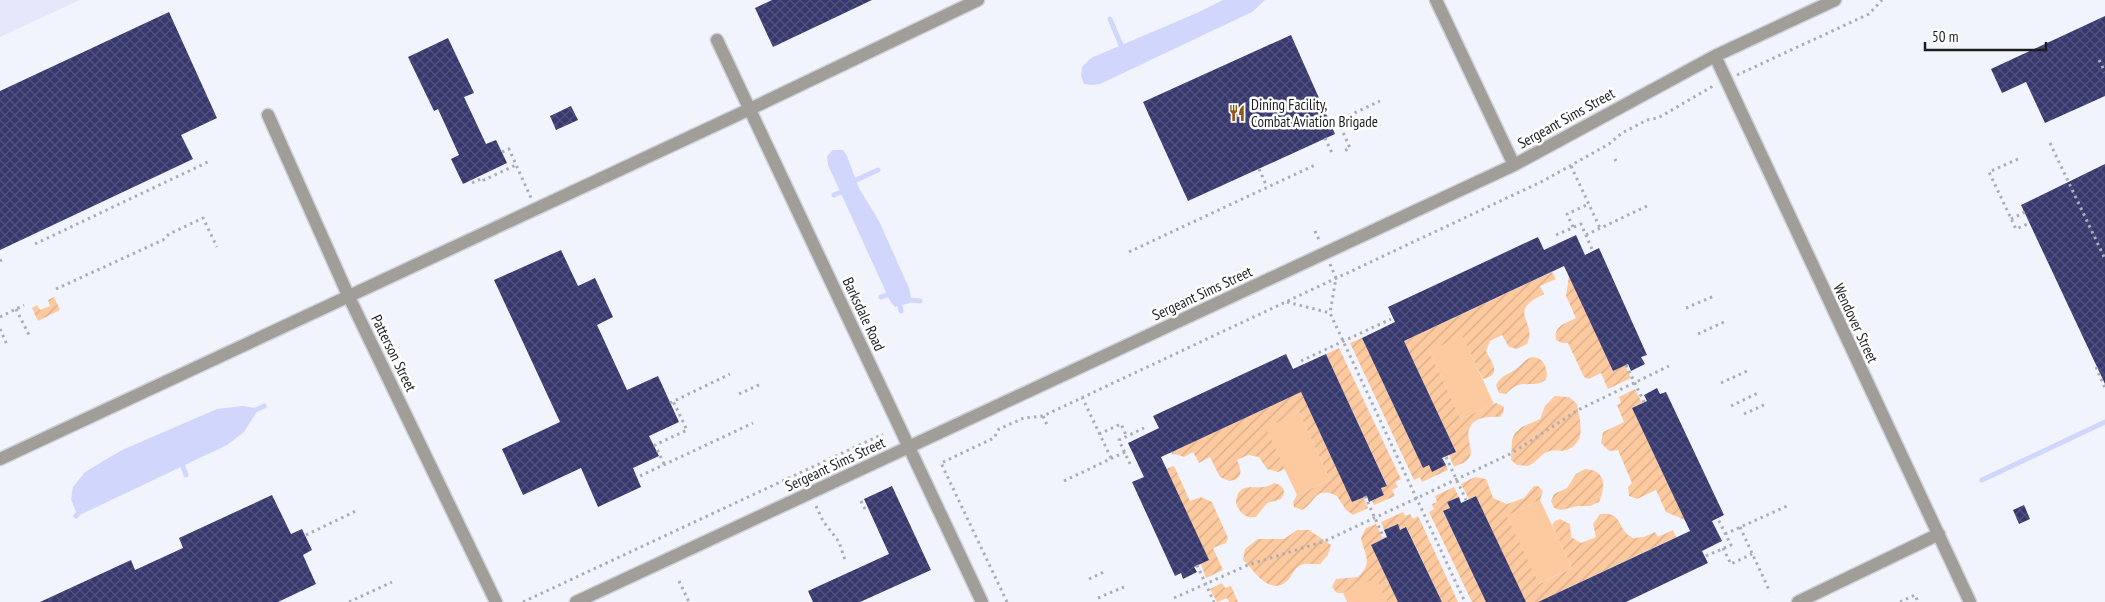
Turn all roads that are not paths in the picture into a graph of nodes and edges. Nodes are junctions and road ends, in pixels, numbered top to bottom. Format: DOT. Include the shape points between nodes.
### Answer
graph roads {
  1 [pos="978,0"];
  2 [pos="1436,0"];
  3 [pos="1835,0"];
  4 [pos="717,40"];
  5 [pos="1715,56"];
  6 [pos="750,109"];
  7 [pos="268,115"];
  8 [pos="1514,165"];
  9 [pos="348,295"];
  10 [pos="910,448"];
  11 [pos="0,459"];
  12 [pos="1939,534"];
  13 [pos="496,602"];
  14 [pos="576,602"];
  15 [pos="982,602"];
  16 [pos="1798,602"];
  17 [pos="1970,602"];
  1 -- 6 [label="street"];
  2 -- 8 [label="street"];
  3 -- 5 [label="street, Sergeant Sims Street"];
  4 -- 6 [label="street, Barksdale Road"];
  5 -- 8 [label="street, Sergeant Sims Street"];
  5 -- 12 [label="street, Wendover Street"];
  6 -- 9 [label="street"];
  6 -- 10 [label="street, Barksdale Road"];
  7 -- 9 [label="street, Patterson Street"];
  8 -- 10 [label="street, Sergeant Sims Street"];
  9 -- 11 [label="street"];
  9 -- 13 [label="street, Patterson Street"];
  10 -- 14 [label="street, Sergeant Sims Street"];
  10 -- 15 [label="street, Barksdale Road"];
  12 -- 16 [label="street"];
  12 -- 17 [label="street, Wendover Street"];
}
